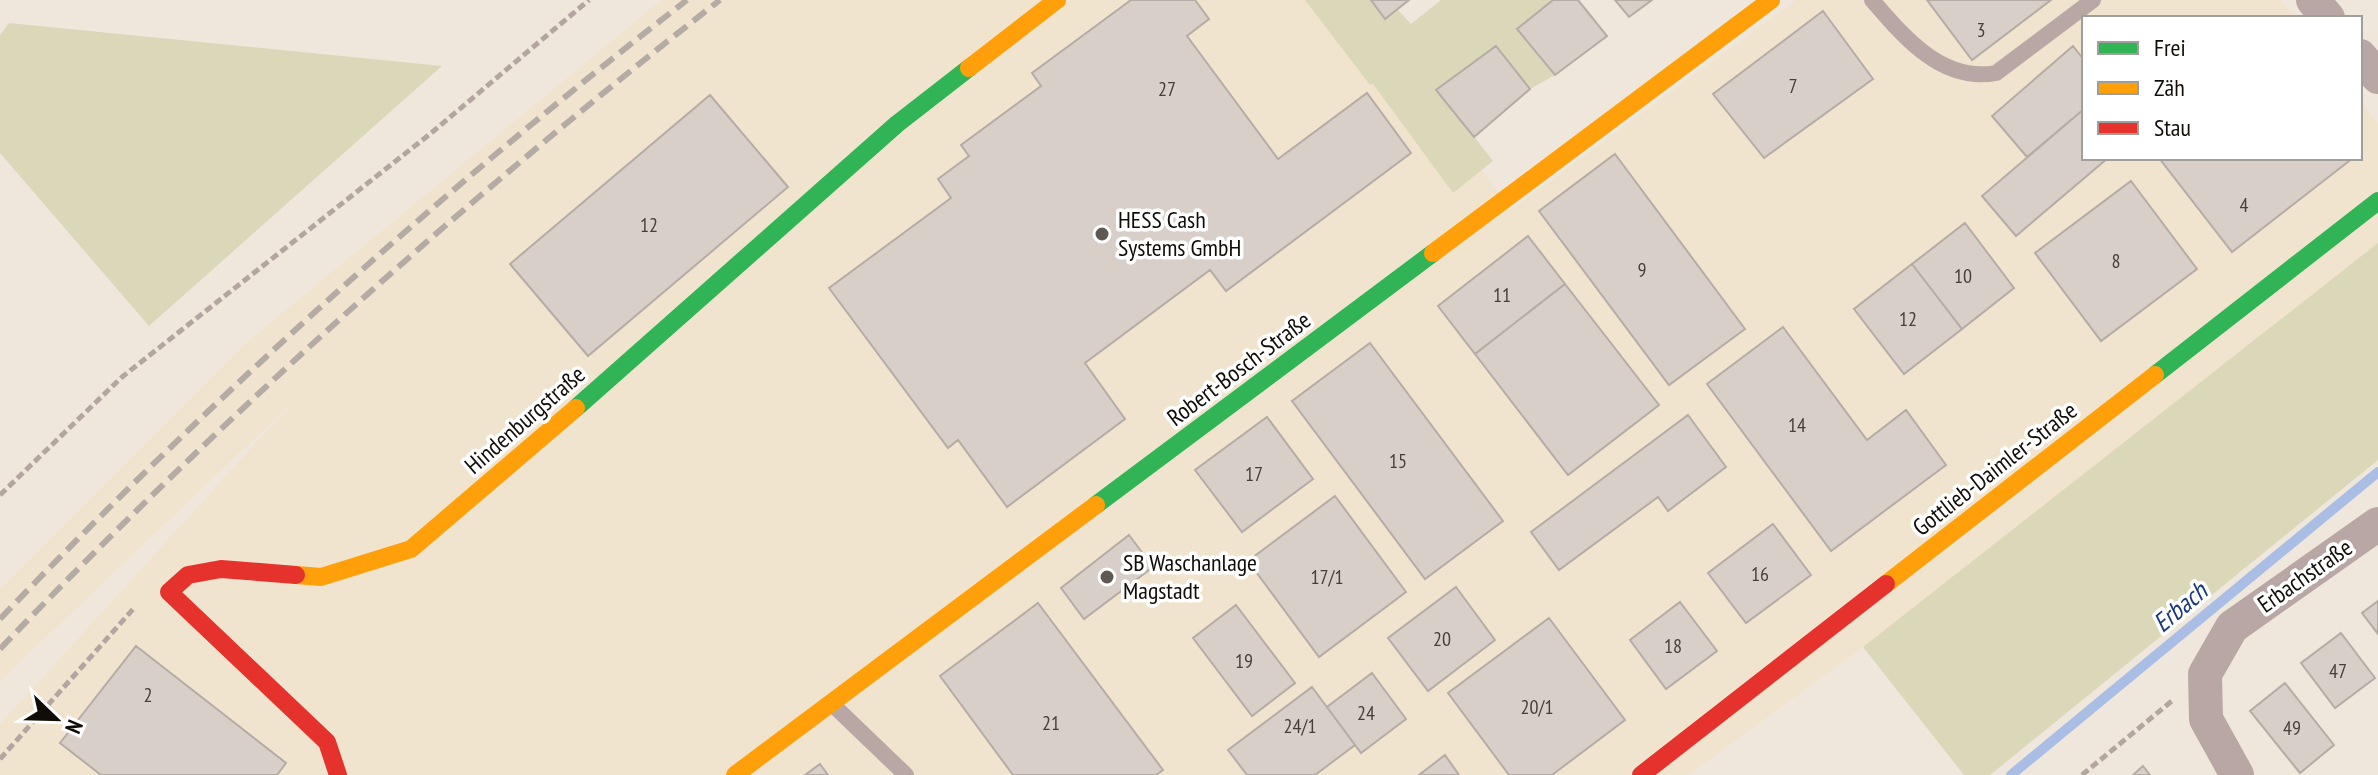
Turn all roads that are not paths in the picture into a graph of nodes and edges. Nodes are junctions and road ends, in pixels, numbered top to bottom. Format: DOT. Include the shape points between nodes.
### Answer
graph roads {
  1 [pos="1057,0"];
  2 [pos="1771,0"];
  3 [pos="1872,0"];
  4 [pos="2093,0"];
  5 [pos="2313,0"];
  6 [pos="2326,16"];
  7 [pos="2362,58"];
  8 [pos="2378,77"];
  9 [pos="2378,201"];
  10 [pos="2378,524"];
  11 [pos="829,701"];
  12 [pos="338,775"];
  13 [pos="735,775"];
  14 [pos="906,775"];
  15 [pos="1641,775"];
  16 [pos="2237,775"];
  1 -- 12 [label="street, Hindenburgstraße" via="897,124 411,549 321,577 221,569 188,575 169,592 327,742"];
  2 -- 11 [label="street, Robert-Bosch-Straße"];
  3 -- 4 [label="lane" via="1910,43 1956,73 1978,76 1996,73"];
  5 -- 6 [label="street"];
  7 -- 8 [label="street"];
  9 -- 15 [label="street, Gottlieb-Daimler-Straße"];
  10 -- 16 [label="street, Erbachstraße" via="2232,627 2205,674 2206,719"];
  11 -- 13 [label="street, Robert-Bosch-Straße"];
  11 -- 14 [label="lane"];
}
